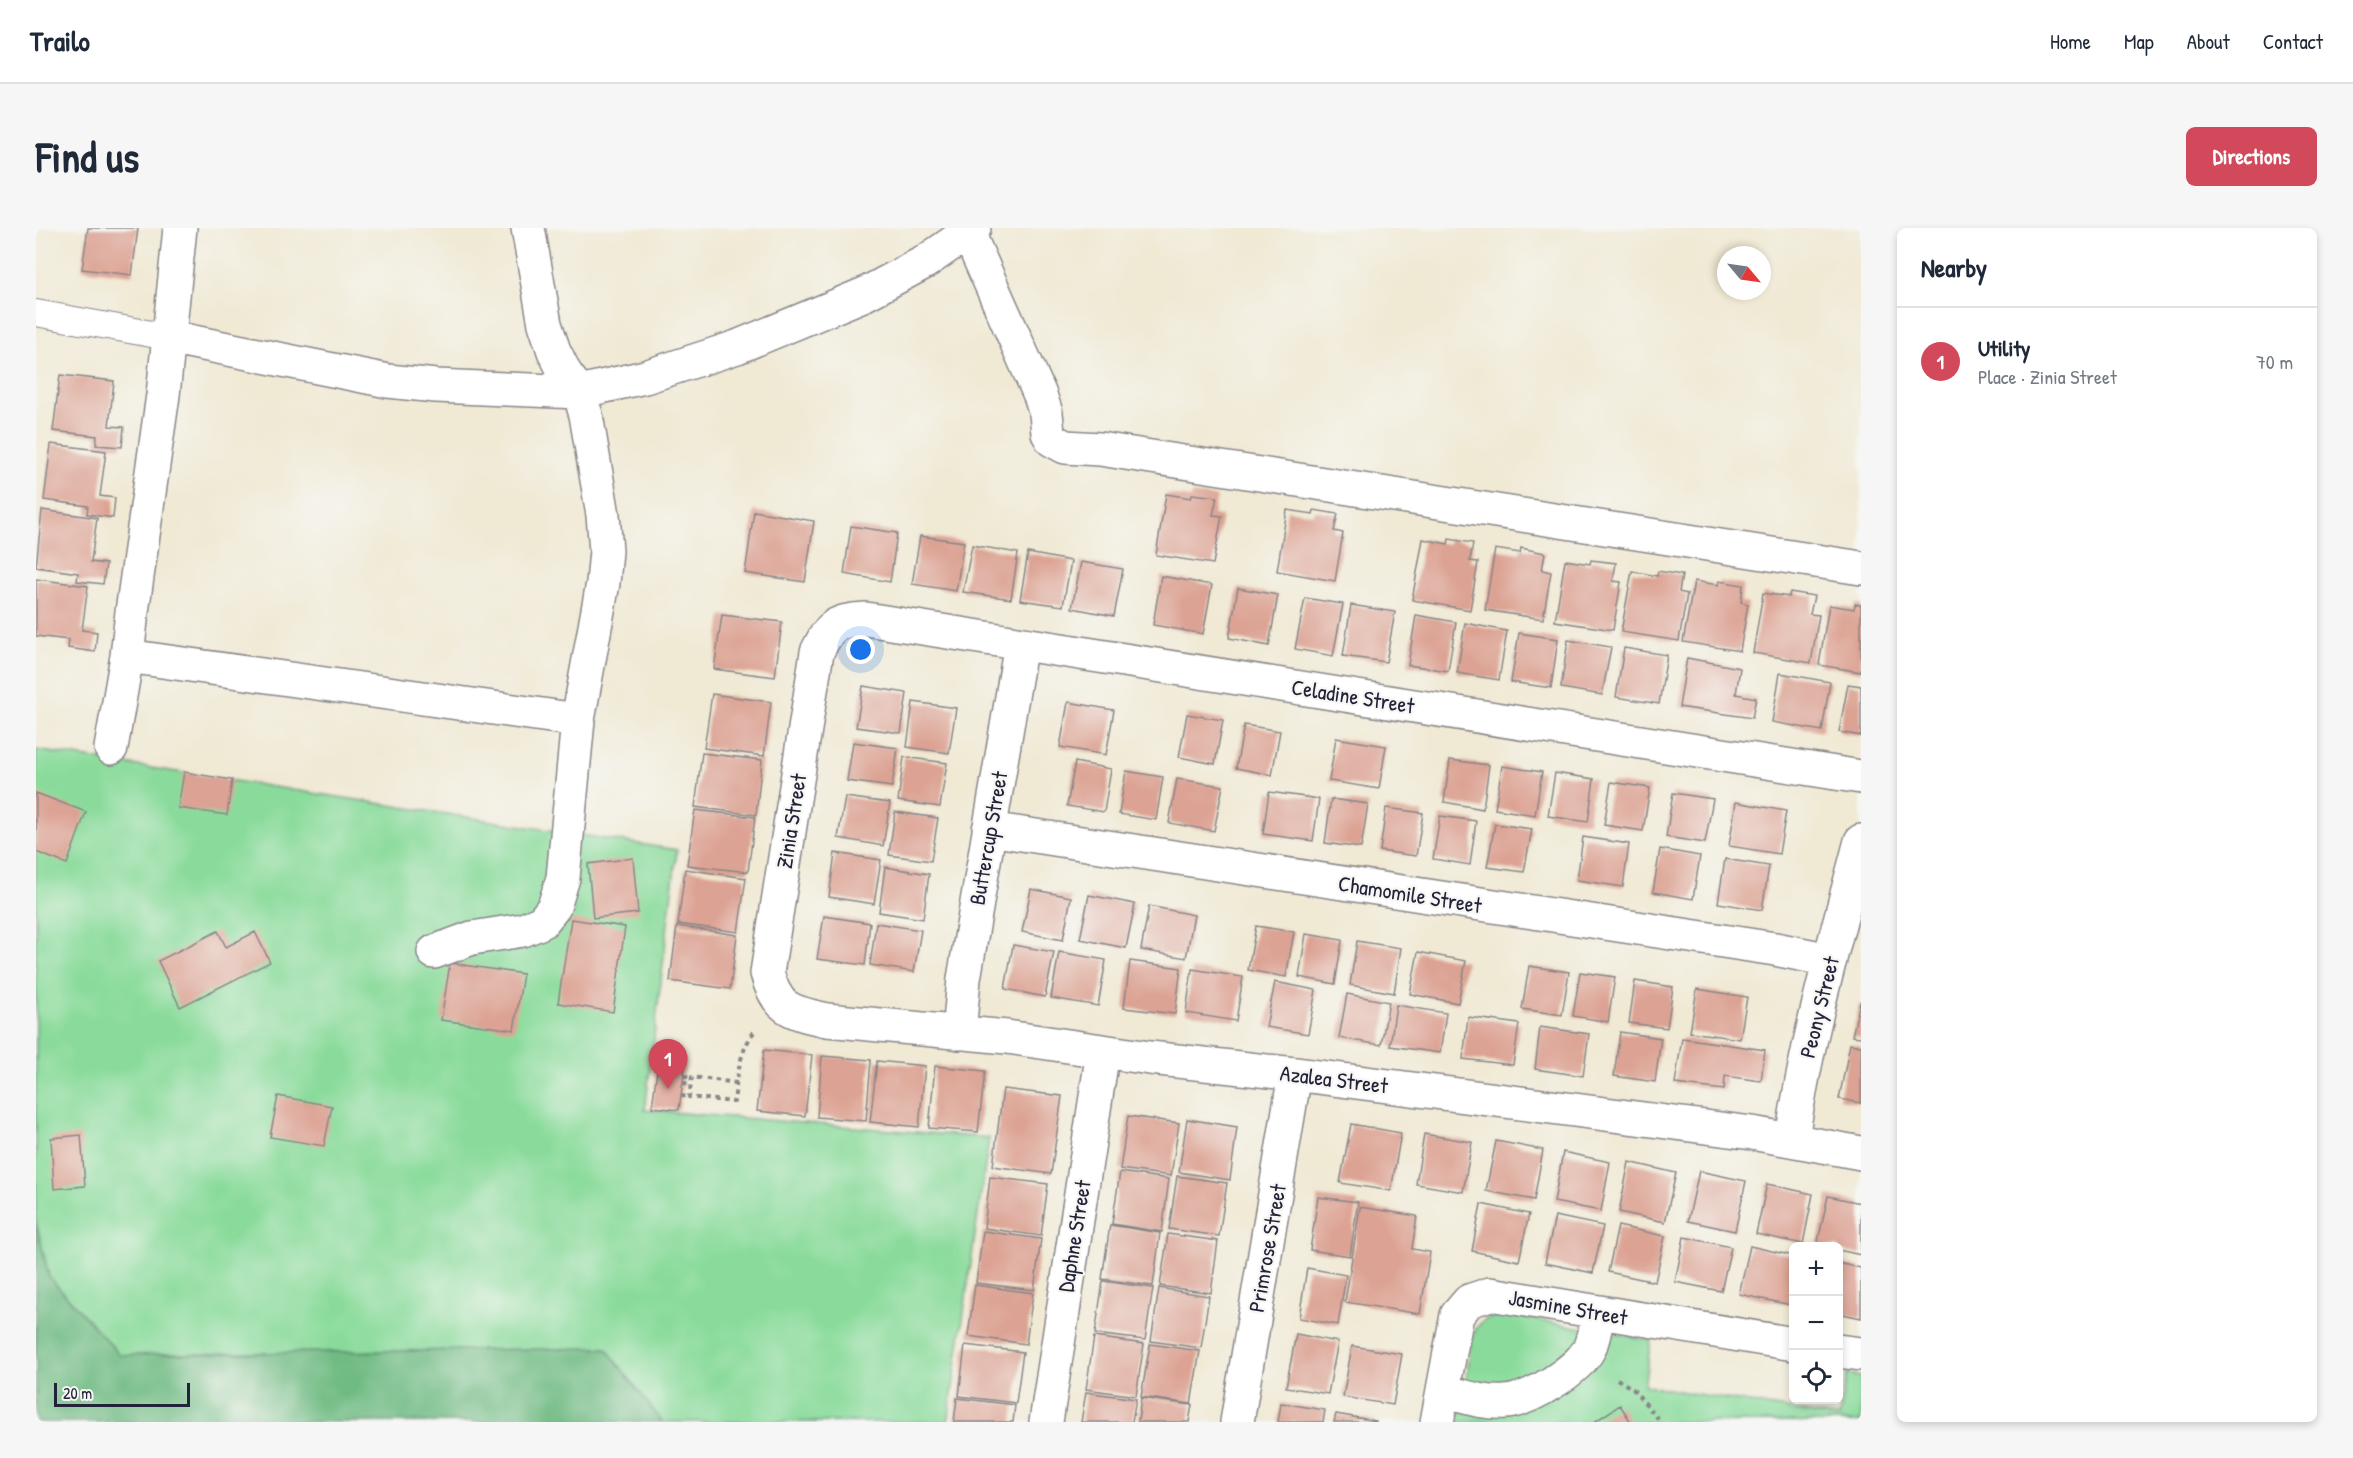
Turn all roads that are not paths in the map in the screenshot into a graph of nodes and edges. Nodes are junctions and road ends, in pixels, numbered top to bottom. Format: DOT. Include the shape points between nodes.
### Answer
graph roads {
  1 [pos="180,228"];
  2 [pos="528,228"];
  3 [pos="970,230"];
  4 [pos="36,313"];
  5 [pos="168,337"];
  6 [pos="579,392"];
  7 [pos="1861,568"];
  8 [pos="844,620"];
  9 [pos="1020,644"];
  10 [pos="128,656"];
  11 [pos="578,720"];
  12 [pos="111,748"];
  13 [pos="1861,777"];
  14 [pos="989,829"];
  15 [pos="1861,841"];
  16 [pos="434,952"];
  17 [pos="1830,960"];
  18 [pos="805,1015"];
  19 [pos="959,1033"];
  20 [pos="1103,1051"];
  21 [pos="1295,1074"];
  22 [pos="1792,1139"];
  23 [pos="1861,1153"];
  24 [pos="1598,1313"];
  25 [pos="1789,1343"];
  26 [pos="1843,1352"];
  27 [pos="1861,1354"];
  28 [pos="1440,1406"];
  29 [pos="1046,1422"];
  30 [pos="1237,1422"];
  1 -- 5 [label="street"];
  2 -- 6 [label="street" via="545,324 554,351"];
  3 -- 6 [label="street" via="925,262 865,294 737,346 645,377"];
  3 -- 7 [label="street" via="1040,394 1048,434 1065,447 1100,449"];
  4 -- 5 [label="lane"];
  5 -- 6 [label="street" via="388,381"];
  5 -- 10 [label="street"];
  6 -- 11 [label="street" via="592,447 606,551"];
  8 -- 9 [label="street, Celadine Street" via="866,619"];
  8 -- 18 [label="street, Zinia Street" via="829,630 817,652 767,973 772,993 786,1008"];
  9 -- 13 [label="street, Celadine Street"];
  9 -- 14 [label="street, Buttercup Street"];
  10 -- 11 [label="street"];
  10 -- 12 [label="street"];
  11 -- 16 [label="street" via="563,878 554,908 542,922 523,930 472,938"];
  14 -- 17 [label="street, Chamomile Street"];
  14 -- 19 [label="street, Buttercup Street"];
  15 -- 17 [label="street, Peony Street"];
  17 -- 22 [label="street, Peony Street"];
  18 -- 19 [label="street, Azalea Street"];
  19 -- 20 [label="street, Azalea Street"];
  20 -- 21 [label="street, Azalea Street"];
  20 -- 29 [label="street, Daphne Street"];
  21 -- 22 [label="street, Azalea Street"];
  21 -- 30 [label="street, Primrose Street"];
  22 -- 23 [label="street, Azalea Street"];
  24 -- 25 [label="street, Jasmine Street"];
  24 -- 28 [label="street" via="1589,1349 1582,1359 1528,1397"];
  24 -- 28 [label="street, Jasmine Street" via="1490,1294 1469,1301 1456,1315"];
  26 -- 27 [label="street"];
}
